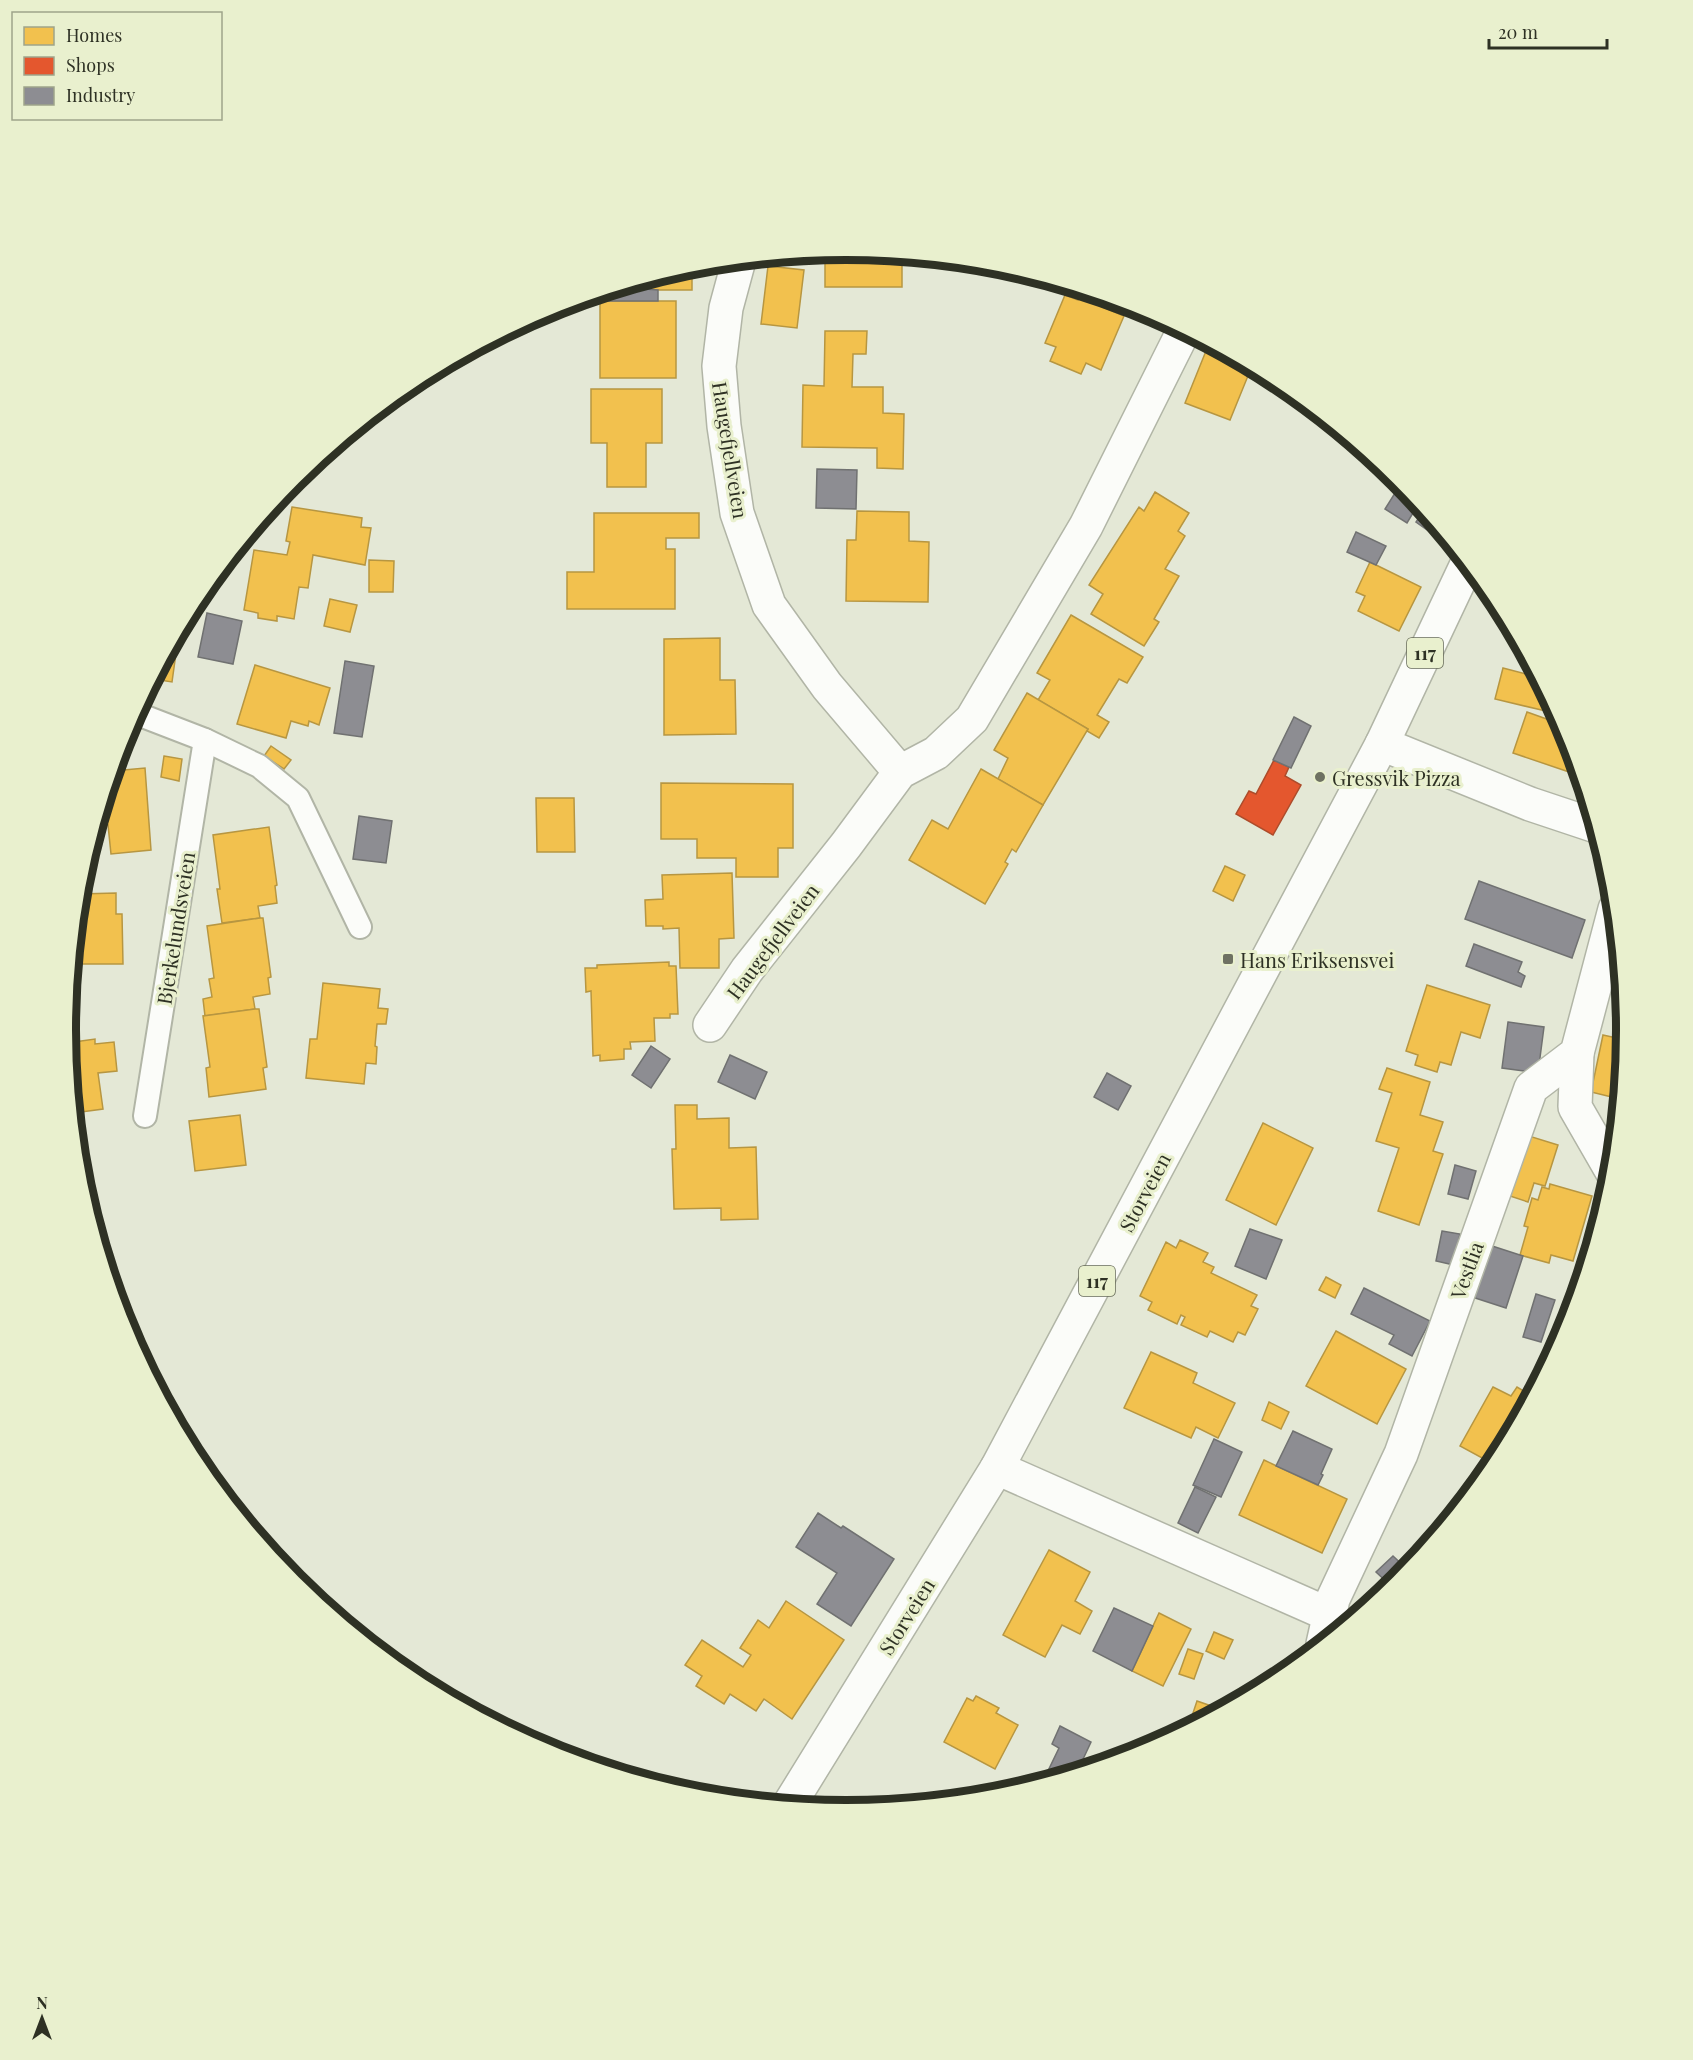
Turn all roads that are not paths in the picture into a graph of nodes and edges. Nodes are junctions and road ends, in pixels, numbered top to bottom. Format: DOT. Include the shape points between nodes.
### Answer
graph roads {
  1 [pos="737,268"];
  2 [pos="1181,336"];
  3 [pos="1464,571"];
  4 [pos="144,716"];
  5 [pos="204,740"];
  6 [pos="1383,744"];
  7 [pos="900,772"];
  8 [pos="1588,823"];
  9 [pos="360,927"];
  10 [pos="1610,928"];
  11 [pos="710,1025"];
  12 [pos="1577,1053"];
  13 [pos="145,1116"];
  14 [pos="1605,1160"];
  15 [pos="997,1468"];
  16 [pos="1327,1629"];
  17 [pos="793,1798"];
  1 -- 7 [label="street, Haugefjellveien" via="726,308 718,366 737,513 769,605 827,686"];
  2 -- 7 [label="street, Haugefjellveien" via="1086,526 972,719 936,753"];
  3 -- 6 [label="street, Storveien / 117"];
  4 -- 5 [label="lane"];
  5 -- 9 [label="lane" via="259,766 298,798"];
  5 -- 13 [label="lane, Bjerkelundsveien"];
  6 -- 8 [label="street"];
  6 -- 15 [label="street, Storveien / 117"];
  7 -- 11 [label="street, Haugefjellveien" via="747,970"];
  10 -- 12 [label="street"];
  12 -- 14 [label="street" via="1575,1107"];
  12 -- 16 [label="street, Vestlia" via="1531,1088 1401,1454 1333,1599"];
  15 -- 16 [label="street"];
  15 -- 17 [label="street, Storveien / 117"];
}
